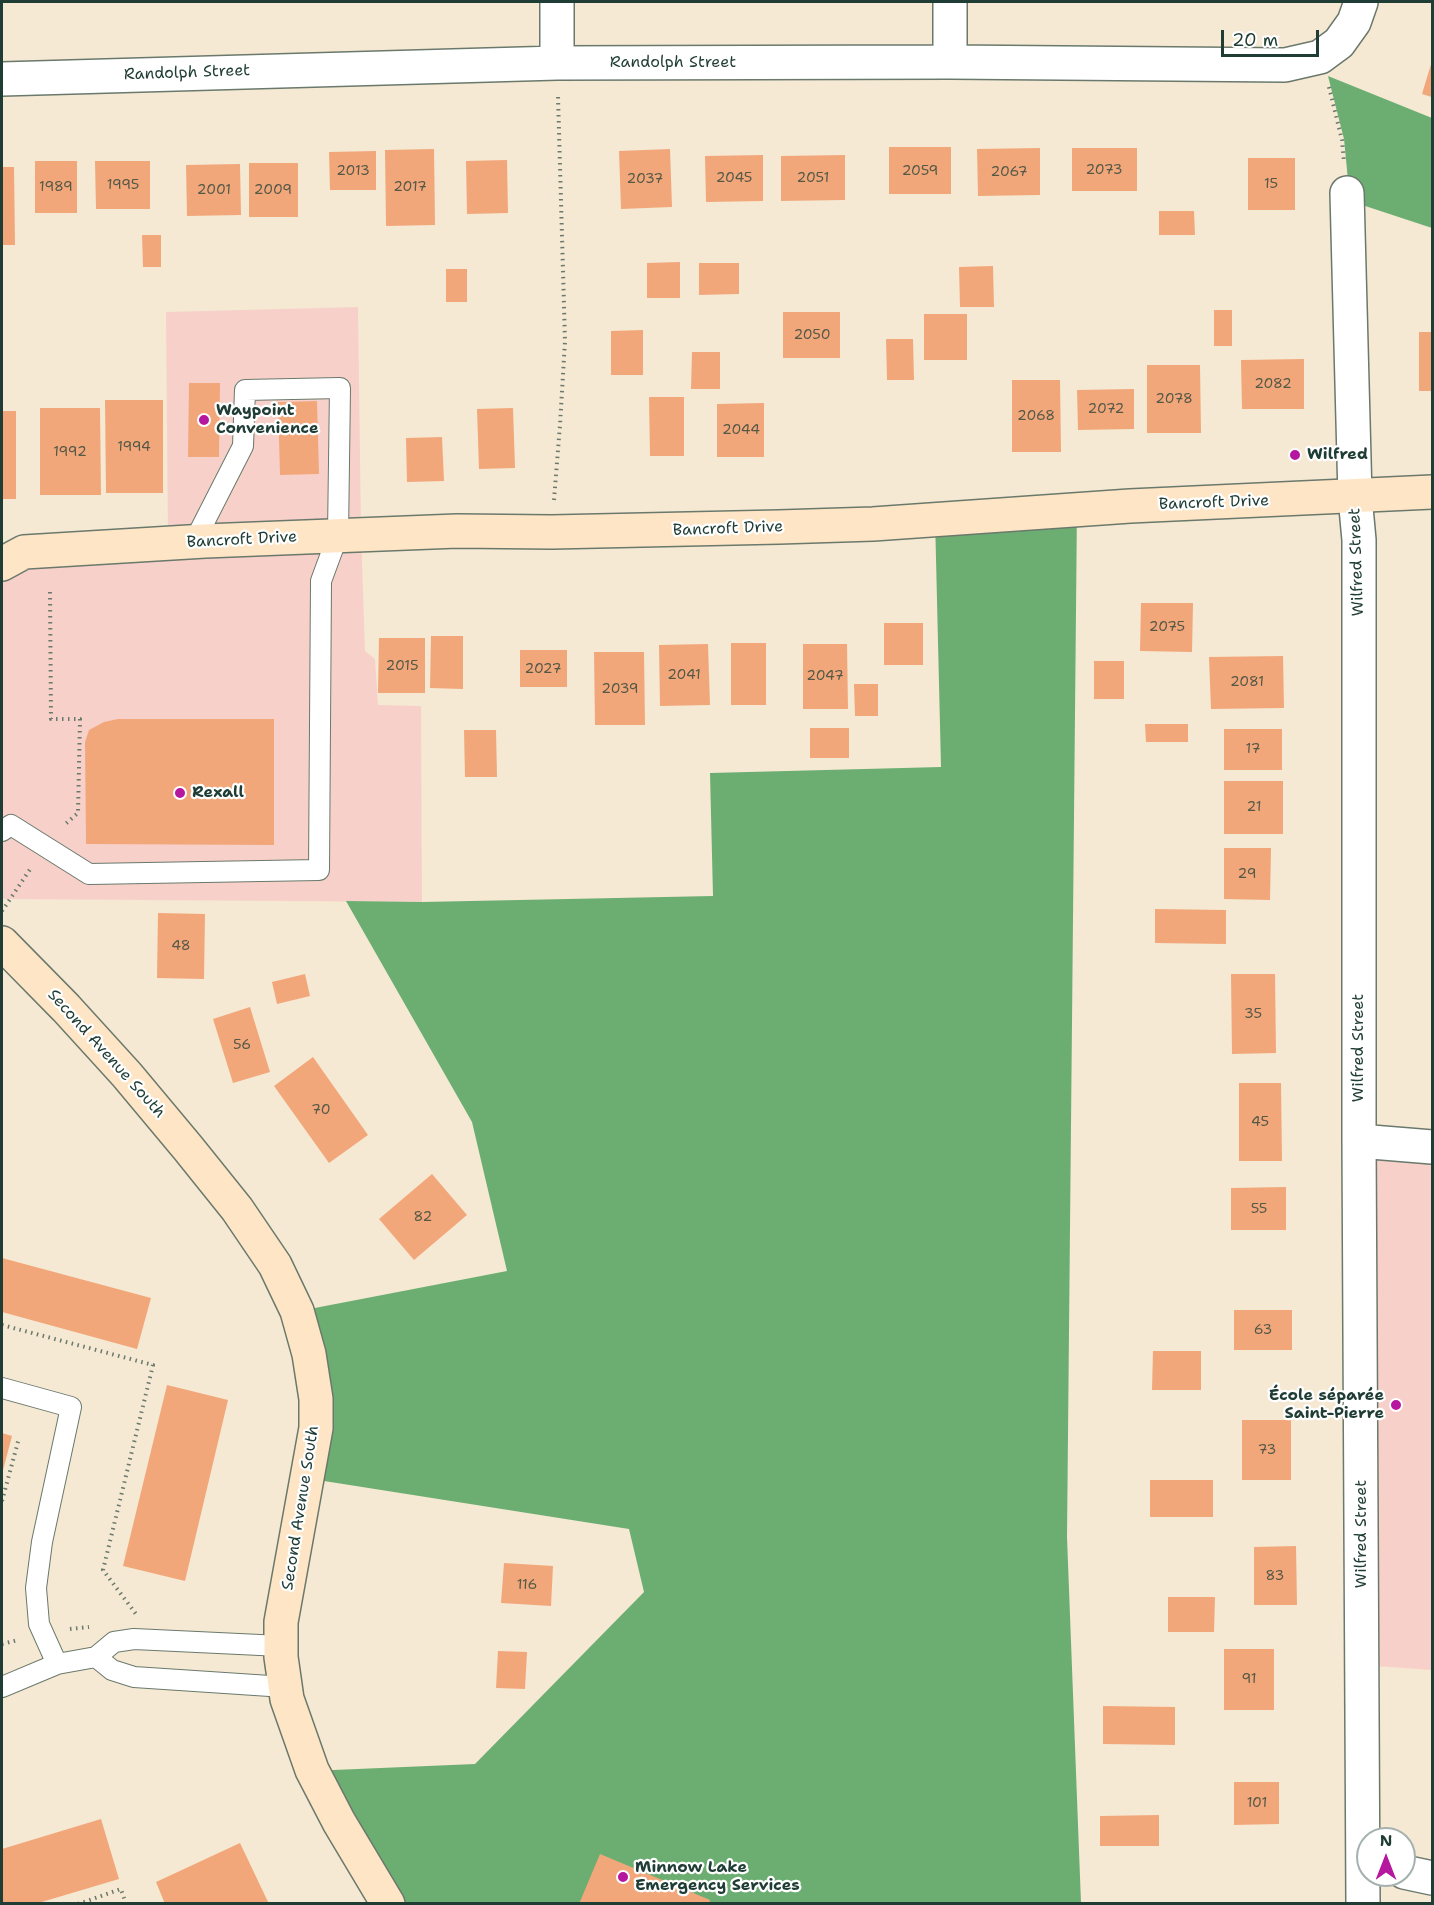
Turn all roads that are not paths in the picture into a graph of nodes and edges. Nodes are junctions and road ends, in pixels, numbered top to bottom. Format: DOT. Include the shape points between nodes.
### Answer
graph roads {
  1 [pos="557,2"];
  2 [pos="950,2"];
  3 [pos="1361,2"];
  4 [pos="950,62"];
  5 [pos="557,63"];
  6 [pos="2,79"];
  7 [pos="1347,193"];
  8 [pos="1432,492"];
  9 [pos="1355,496"];
  10 [pos="338,535"];
  11 [pos="194,542"];
  12 [pos="9,553"];
  13 [pos="2,831"];
  14 [pos="2,944"];
  15 [pos="1359,1141"];
  16 [pos="1432,1147"];
  17 [pos="2,1388"];
  18 [pos="281,1646"];
  19 [pos="96,1657"];
  20 [pos="57,1664"];
  21 [pos="2,1687"];
  22 [pos="285,1687"];
  23 [pos="1366,1827"];
  24 [pos="1416,1875"];
  25 [pos="1432,1878"];
  26 [pos="1364,1887"];
  27 [pos="388,1904"];
  28 [pos="1363,1904"];
  1 -- 5 [label="street"];
  2 -- 4 [label="street"];
  3 -- 4 [label="street, Randolph Street" via="1354,22 1329,50 1285,65"];
  4 -- 5 [label="street, Randolph Street"];
  5 -- 6 [label="street, Randolph Street"];
  7 -- 9 [label="street, Wilfred Street"];
  8 -- 9 [label="main road, Bancroft Drive"];
  9 -- 10 [label="main road, Bancroft Drive" via="1130,506 873,524"];
  9 -- 15 [label="street, Wilfred Street" via="1359,540"];
  10 -- 11 [label="main road, Bancroft Drive"];
  10 -- 11 [label="lane" via="340,388 245,390 243,446"];
  10 -- 13 [label="lane" via="321,581 319,870 89,874 11,825"];
  11 -- 12 [label="main road, Bancroft Drive"];
  14 -- 18 [label="main road, Second Avenue South" via="66,1008 188,1148 237,1209 297,1311 309,1354 316,1428 281,1622"];
  15 -- 16 [label="street"];
  15 -- 23 [label="street, Wilfred Street"];
  17 -- 20 [label="lane" via="71,1407 36,1588 39,1624"];
  18 -- 19 [label="lane" via="134,1639 114,1642"];
  18 -- 22 [label="main road, Second Avenue South"];
  19 -- 20 [label="lane"];
  19 -- 22 [label="lane" via="112,1670 134,1677"];
  20 -- 21 [label="lane"];
  22 -- 27 [label="main road, Second Avenue South" via="312,1770"];
  24 -- 25 [label="street"];
  26 -- 28 [label="street, Wilfred Street"];
}
